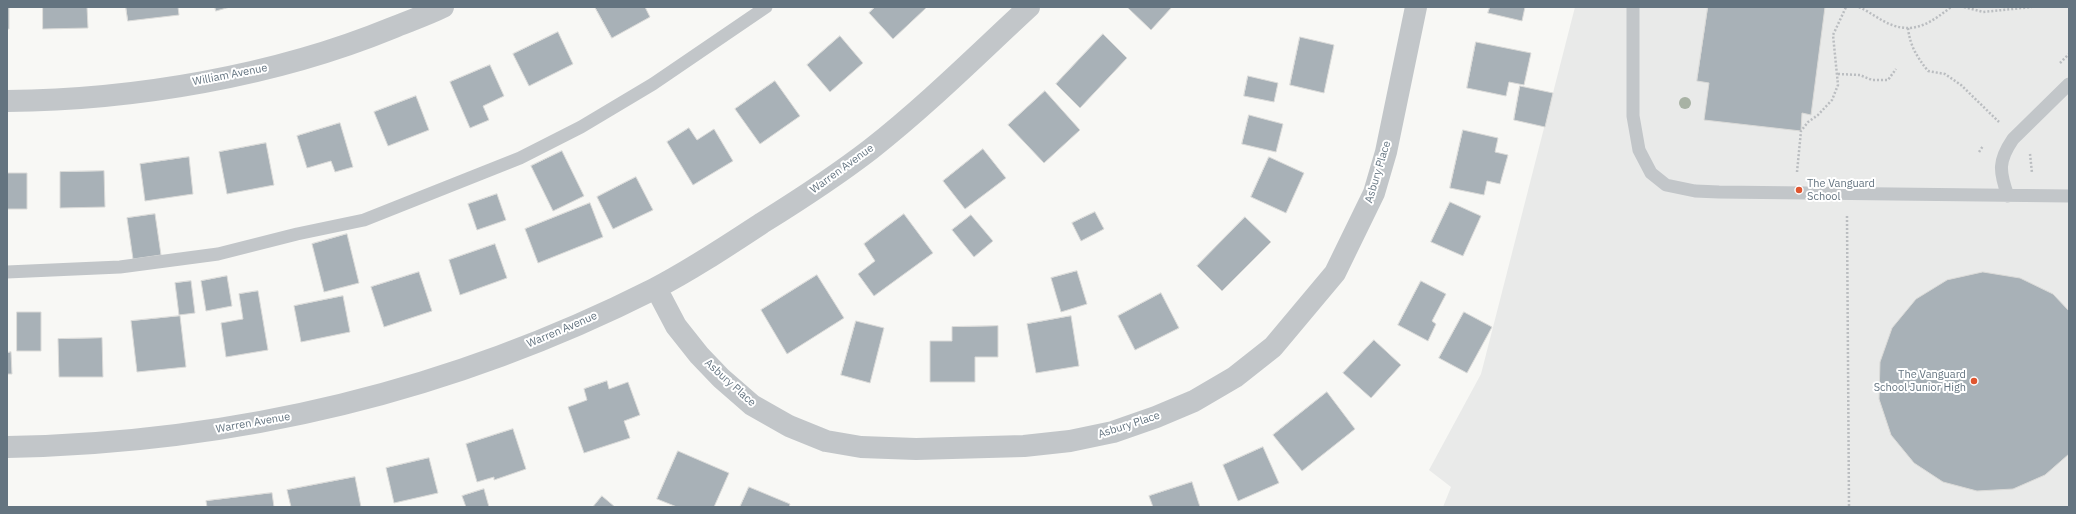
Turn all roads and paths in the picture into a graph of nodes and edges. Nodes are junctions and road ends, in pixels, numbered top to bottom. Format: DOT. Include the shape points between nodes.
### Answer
graph roads {
  1 [pos="443,7"];
  2 [pos="766,7"];
  3 [pos="1029,7"];
  4 [pos="1416,7"];
  5 [pos="1633,7"];
  6 [pos="1846,7"];
  7 [pos="1859,7"];
  8 [pos="1951,7"];
  9 [pos="1964,7"];
  10 [pos="2032,7"];
  11 [pos="1908,28"];
  12 [pos="1896,69"];
  13 [pos="1838,74"];
  14 [pos="2069,84"];
  15 [pos="7,101"];
  16 [pos="2013,139"];
  17 [pos="2032,179"];
  18 [pos="1796,192"];
  19 [pos="1847,193"];
  20 [pos="2008,196"];
  21 [pos="2069,196"];
  22 [pos="7,272"];
  23 [pos="656,288"];
  24 [pos="7,447"];
  25 [pos="1849,507"];
  1 -- 15 [label="street, William Avenue" via="365,39 297,62 163,88 54,100"];
  2 -- 22 [label="lane" via="653,84 581,127 513,161 364,220 218,254 120,267"];
  3 -- 23 [label="street, Warren Avenue" via="928,102 870,149 812,191"];
  4 -- 23 [label="street, Asbury Place" via="1386,152 1374,193 1335,273 1273,347 1235,377 1194,401 1156,417 1106,434 1070,442 1024,446 916,449 861,447 826,441 789,426 752,405 721,378 676,326"];
  5 -- 18 [label="lane" via="1633,116 1639,150 1651,172 1666,185 1695,191"];
  6 -- 13 [label="path" via="1833,35"];
  7 -- 11 [label="path" via="1892,25"];
  8 -- 11 [label="path" via="1933,21 1917,28"];
  9 -- 10 [label="path" via="1983,12"];
  11 -- 16 [label="path" via="1916,55 1928,71 1945,74 1962,85 1999,121"];
  12 -- 13 [label="path" via="1888,80"];
  13 -- 18 [label="path" via="1838,85 1832,100 1801,131"];
  14 -- 16 [label="lane"];
  16 -- 17 [label="path" via="2030,153"];
  16 -- 20 [label="lane" via="2002,159 2000,174"];
  18 -- 19 [label="lane"];
  19 -- 20 [label="lane"];
  19 -- 25 [label="path"];
  20 -- 21 [label="lane"];
  23 -- 24 [label="street, Warren Avenue" via="553,336 476,366 316,412 152,439"];
}
